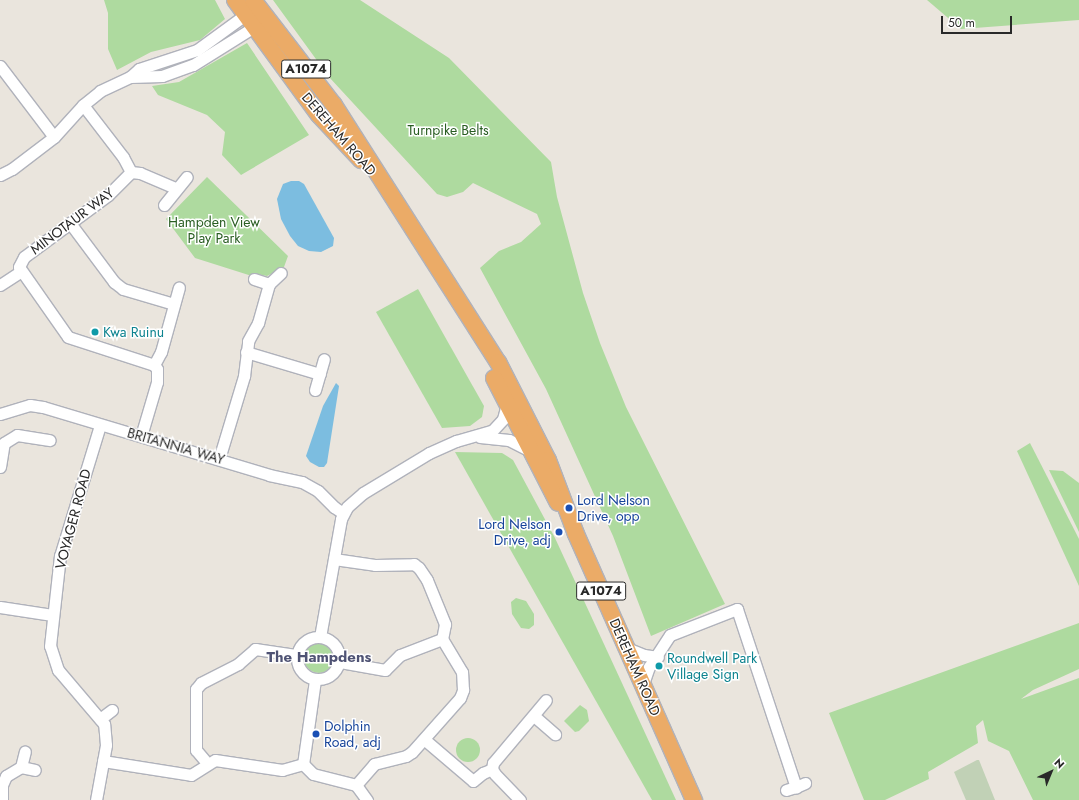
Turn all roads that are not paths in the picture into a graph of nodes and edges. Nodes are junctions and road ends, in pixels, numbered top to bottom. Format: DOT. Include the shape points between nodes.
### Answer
graph roads {
  1 [pos="235,0"];
  2 [pos="258,6"];
  3 [pos="249,21"];
  4 [pos="0,66"];
  5 [pos="83,105"];
  6 [pos="54,137"];
  7 [pos="131,172"];
  8 [pos="0,174"];
  9 [pos="187,177"];
  10 [pos="176,188"];
  11 [pos="388,189"];
  12 [pos="164,205"];
  13 [pos="70,224"];
  14 [pos="20,272"];
  15 [pos="281,273"];
  16 [pos="254,279"];
  17 [pos="269,284"];
  18 [pos="0,285"];
  19 [pos="179,287"];
  20 [pos="174,304"];
  21 [pos="469,320"];
  22 [pos="246,352"];
  23 [pos="324,359"];
  24 [pos="154,365"];
  25 [pos="320,374"];
  26 [pos="315,390"];
  27 [pos="507,404"];
  28 [pos="0,414"];
  29 [pos="100,425"];
  30 [pos="141,436"];
  31 [pos="477,436"];
  32 [pos="50,440"];
  33 [pos="529,450"];
  34 [pos="219,459"];
  35 [pos="0,467"];
  36 [pos="343,513"];
  37 [pos="576,534"];
  38 [pos="334,559"];
  39 [pos="0,607"];
  40 [pos="52,615"];
  41 [pos="320,637"];
  42 [pos="442,639"];
  43 [pos="627,648"];
  44 [pos="296,655"];
  45 [pos="658,657"];
  46 [pos="339,662"];
  47 [pos="315,680"];
  48 [pos="644,684"];
  49 [pos="546,700"];
  50 [pos="112,710"];
  51 [pos="534,716"];
  52 [pos="100,720"];
  53 [pos="555,734"];
  54 [pos="425,740"];
  55 [pos="25,751"];
  56 [pos="103,761"];
  57 [pos="207,763"];
  58 [pos="303,764"];
  59 [pos="21,767"];
  60 [pos="492,769"];
  61 [pos="35,770"];
  62 [pos="356,785"];
  63 [pos="795,787"];
  64 [pos="1,798"];
  65 [pos="96,800"];
  66 [pos="367,800"];
  67 [pos="520,800"];
  68 [pos="694,800"];
  1 -- 3 [label="highway, DEREHAM ROAD / A1074"];
  2 -- 3 [label="highway"];
  2 -- 11 [label="highway, DEREHAM ROAD / A1074" via="334,105"];
  3 -- 5 [label="street" via="193,65 162,76 130,77 100,91"];
  3 -- 11 [label="highway, DEREHAM ROAD / A1074" via="319,115"];
  4 -- 6 [label="street"];
  5 -- 6 [label="street"];
  5 -- 7 [label="street" via="123,157"];
  6 -- 8 [label="street" via="12,169"];
  7 -- 10 [label="street" via="140,173"];
  7 -- 13 [label="street, MINOTAUR WAY" via="108,196"];
  9 -- 10 [label="street"];
  10 -- 12 [label="street"];
  11 -- 21 [label="highway, DEREHAM ROAD / A1074" via="426,246"];
  13 -- 14 [label="street, MINOTAUR WAY" via="24,257 19,267"];
  13 -- 20 [label="street" via="114,282 123,289"];
  14 -- 18 [label="street"];
  14 -- 24 [label="street" via="68,337"];
  15 -- 17 [label="street"];
  16 -- 17 [label="street"];
  17 -- 22 [label="street" via="258,323 248,341"];
  19 -- 20 [label="street"];
  20 -- 24 [label="street" via="161,352"];
  21 -- 27 [label="highway, DEREHAM ROAD / A1074"];
  21 -- 37 [label="highway, DEREHAM ROAD / A1074" via="498,362 540,442"];
  22 -- 25 [label="street"];
  22 -- 34 [label="street" via="244,376"];
  23 -- 25 [label="street"];
  24 -- 30 [label="street" via="157,369 157,382"];
  25 -- 26 [label="street"];
  27 -- 31 [label="street" via="500,424"];
  27 -- 33 [label="highway, DEREHAM ROAD / A1074"];
  28 -- 29 [label="street, BRITANNIA WAY" via="30,405"];
  29 -- 30 [label="street, BRITANNIA WAY"];
  29 -- 40 [label="street, VOYAGER ROAD" via="60,556"];
  30 -- 34 [label="street, BRITANNIA WAY"];
  31 -- 33 [label="street" via="509,440"];
  31 -- 36 [label="street" via="456,441 394,472 363,493"];
  32 -- 35 [label="street" via="17,435 4,443"];
  33 -- 37 [label="highway, DEREHAM ROAD / A1074"];
  34 -- 36 [label="street, BRITANNIA WAY" via="302,482 318,491"];
  36 -- 38 [label="street"];
  37 -- 43 [label="highway, DEREHAM ROAD / A1074"];
  38 -- 41 [label="street"];
  38 -- 42 [label="street" via="375,565 407,562 420,568 445,624"];
  39 -- 40 [label="street"];
  40 -- 52 [label="street, VOYAGER ROAD" via="50,646 58,670"];
  41 -- 44 [label="street" via="309,638 300,645"];
  41 -- 46 [label="street" via="331,641 338,650"];
  42 -- 46 [label="street" via="400,655 385,670"];
  42 -- 54 [label="street" via="462,672 464,690"];
  43 -- 45 [label="street"];
  43 -- 48 [label="highway, DEREHAM ROAD / A1074"];
  44 -- 47 [label="street" via="298,667 305,676"];
  44 -- 57 [label="street" via="255,649 238,664 201,682 196,689 196,750"];
  45 -- 48 [label="street" via="649,667"];
  45 -- 63 [label="street" via="670,635 737,609"];
  46 -- 47 [label="street" via="335,672 326,678"];
  47 -- 58 [label="street"];
  48 -- 68 [label="highway, DEREHAM ROAD / A1074"];
  49 -- 51 [label="street"];
  50 -- 52 [label="street"];
  51 -- 53 [label="street"];
  51 -- 60 [label="street" via="493,763"];
  52 -- 56 [label="street, VOYAGER ROAD" via="104,724 107,737"];
  54 -- 60 [label="street" via="473,781 483,772"];
  54 -- 62 [label="street" via="406,756 374,764"];
  55 -- 59 [label="street"];
  56 -- 57 [label="street" via="191,775"];
  56 -- 65 [label="street, VOYAGER ROAD"];
  57 -- 58 [label="street" via="223,760 282,770"];
  58 -- 62 [label="street" via="313,774"];
  59 -- 61 [label="street"];
  59 -- 64 [label="street" via="6,776"];
  60 -- 67 [label="street"];
  62 -- 66 [label="street"];
}
